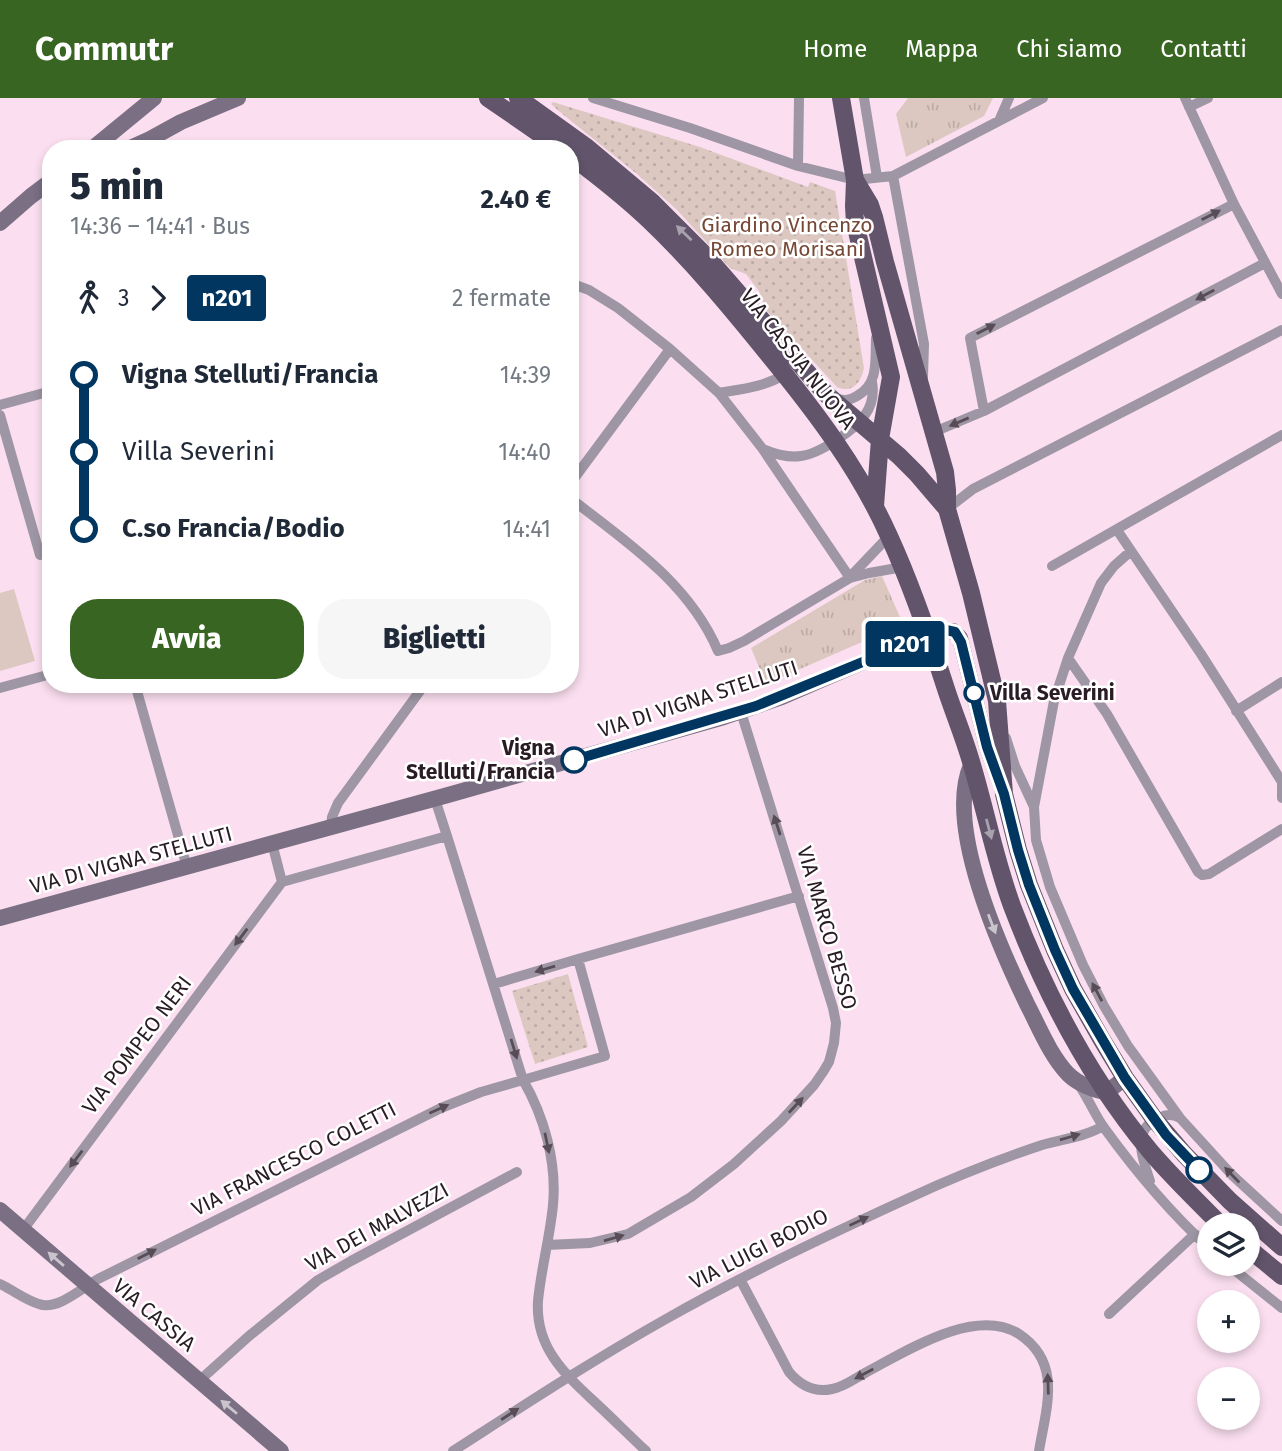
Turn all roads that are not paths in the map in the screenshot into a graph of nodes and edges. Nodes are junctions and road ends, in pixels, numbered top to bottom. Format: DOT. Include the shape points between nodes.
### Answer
graph roads {
  1 [pos="154,98"];
  2 [pos="238,98"];
  3 [pos="488,98"];
  4 [pos="593,98"];
  5 [pos="799,98"];
  6 [pos="841,98"];
  7 [pos="864,98"];
  8 [pos="1009,98"];
  9 [pos="1043,98"];
  10 [pos="1208,98"];
  11 [pos="528,101"];
  12 [pos="1187,103"];
  13 [pos="999,121"];
  14 [pos="181,122"];
  15 [pos="109,136"];
  16 [pos="104,140"];
  17 [pos="147,140"];
  18 [pos="549,140"];
  19 [pos="577,140"];
  20 [pos="579,141"];
  21 [pos="579,162"];
  22 [pos="798,166"];
  23 [pos="893,176"];
  24 [pos="877,177"];
  25 [pos="855,180"];
  26 [pos="42,188"];
  27 [pos="1234,204"];
  28 [pos="0,223"];
  29 [pos="1265,263"];
  30 [pos="579,287"];
  31 [pos="1282,294"];
  32 [pos="877,314"];
  33 [pos="1282,330"];
  34 [pos="670,349"];
  35 [pos="785,374"];
  36 [pos="872,382"];
  37 [pos="922,391"];
  38 [pos="42,393"];
  39 [pos="719,393"];
  40 [pos="826,394"];
  41 [pos="0,405"];
  42 [pos="984,411"];
  43 [pos="0,415"];
  44 [pos="859,422"];
  45 [pos="934,432"];
  46 [pos="1282,435"];
  47 [pos="880,439"];
  48 [pos="835,441"];
  49 [pos="762,448"];
  50 [pos="579,472"];
  51 [pos="579,505"];
  52 [pos="875,506"];
  53 [pos="947,509"];
  54 [pos="1117,530"];
  55 [pos="889,536"];
  56 [pos="1131,551"];
  57 [pos="42,554"];
  58 [pos="1052,566"];
  59 [pos="903,567"];
  60 [pos="849,578"];
  61 [pos="928,635"];
  62 [pos="1068,658"];
  63 [pos="42,676"];
  64 [pos="1282,682"];
  65 [pos="0,688"];
  66 [pos="138,693"];
  67 [pos="418,693"];
  68 [pos="998,707"];
  69 [pos="1236,711"];
  70 [pos="741,712"];
  71 [pos="972,763"];
  72 [pos="1282,782"];
  73 [pos="1004,794"];
  74 [pos="1282,798"];
  75 [pos="435,799"];
  76 [pos="1034,807"];
  77 [pos="331,827"];
  78 [pos="1282,829"];
  79 [pos="447,836"];
  80 [pos="272,843"];
  81 [pos="187,867"];
  82 [pos="282,882"];
  83 [pos="799,896"];
  84 [pos="1,914"];
  85 [pos="578,959"];
  86 [pos="494,984"];
  87 [pos="1128,1046"];
  88 [pos="1125,1078"];
  89 [pos="523,1080"];
  90 [pos="1075,1080"];
  91 [pos="1107,1092"];
  92 [pos="1180,1118"];
  93 [pos="1154,1120"];
  94 [pos="1103,1126"];
  95 [pos="1140,1139"];
  96 [pos="517,1172"];
  97 [pos="1152,1187"];
  98 [pos="0,1210"];
  99 [pos="1209,1213"];
  100 [pos="1282,1221"];
  101 [pos="23,1230"];
  102 [pos="1195,1234"];
  103 [pos="547,1245"];
  104 [pos="1282,1247"];
  105 [pos="1260,1258"];
  106 [pos="1242,1276"];
  107 [pos="1282,1276"];
  108 [pos="740,1279"];
  109 [pos="0,1284"];
  110 [pos="87,1285"];
  111 [pos="1282,1308"];
  112 [pos="1109,1314"];
  113 [pos="568,1377"];
  114 [pos="199,1381"];
  115 [pos="281,1451"];
  116 [pos="453,1451"];
  117 [pos="646,1451"];
  118 [pos="1039,1451"];
  1 -- 15 [label="main road"];
  2 -- 14 [label="main road"];
  3 -- 18 [label="main road"];
  4 -- 22 [label="street"];
  5 -- 22 [label="street"];
  6 -- 25 [label="main road"];
  7 -- 24 [label="street"];
  8 -- 13 [label="street"];
  9 -- 13 [label="street"];
  10 -- 12 [label="street"];
  19 -- 11 [label="main road, VIA CASSIA NUOVA, one-way"];
  12 -- 27 [label="street"];
  13 -- 23 [label="street"];
  14 -- 15 [label="main road" via="135,137"];
  14 -- 17 [label="main road"];
  15 -- 16 [label="main road"];
  40 -- 20 [label="main road, VIA CASSIA NUOVA, one-way" via="708,257"];
  21 -- 35 [label="main road, VIA CASSIA NUOVA" via="648,219 694,266"];
  22 -- 25 [label="street"];
  23 -- 24 [label="street"];
  23 -- 37 [label="street" via="924,344"];
  24 -- 25 [label="street"];
  25 -- 32 [label="main road" via="855,223"];
  25 -- 37 [label="main road" via="874,217"];
  26 -- 28 [label="main road"];
  27 -- 29 [label="street"];
  42 -- 27 [label="street, one-way" via="970,338"];
  29 -- 31 [label="street"];
  29 -- 42 [label="street, one-way"];
  30 -- 34 [label="street" via="605,299"];
  32 -- 36 [label="street"];
  32 -- 47 [label="main road" via="891,377"];
  33 -- 53 [label="street" via="973,488"];
  34 -- 39 [label="street"];
  34 -- 50 [label="street"];
  35 -- 39 [label="street" via="762,385"];
  35 -- 48 [label="main road, VIA CASSIA NUOVA"];
  36 -- 40 [label="street" via="850,399"];
  36 -- 44 [label="street" via="870,403"];
  37 -- 45 [label="main road"];
  38 -- 41 [label="street"];
  39 -- 49 [label="street"];
  40 -- 44 [label="main road, VIA CASSIA NUOVA"];
  42 -- 45 [label="street, one-way"];
  43 -- 57 [label="street"];
  44 -- 47 [label="main road, VIA CASSIA NUOVA"];
  44 -- 48 [label="street"];
  45 -- 53 [label="main road" via="945,472"];
  46 -- 54 [label="street"];
  47 -- 52 [label="main road"];
  47 -- 53 [label="main road, VIA CASSIA NUOVA"];
  48 -- 49 [label="street" via="797,457"];
  48 -- 52 [label="main road, VIA CASSIA NUOVA"];
  49 -- 60 [label="street"];
  51 -- 60 [label="street" via="663,572 696,612 718,651 744,641"];
  52 -- 55 [label="main road, VIA CASSIA NUOVA"];
  53 -- 68 [label="main road"];
  54 -- 56 [label="street"];
  54 -- 58 [label="street"];
  55 -- 59 [label="main road, VIA CASSIA NUOVA"];
  55 -- 60 [label="street"];
  56 -- 62 [label="street" via="1101,583"];
  56 -- 69 [label="street"];
  59 -- 60 [label="street"];
  59 -- 61 [label="main road, VIA CASSIA NUOVA"];
  61 -- 70 [label="main road, VIA DI VIGNA STELLUTI"];
  61 -- 71 [label="main road, VIA CASSIA NUOVA"];
  61 -- 73 [label="main road" via="950,631 960,638 987,747"];
  62 -- 76 [label="street" via="1054,701"];
  62 -- 78 [label="street" via="1107,714 1202,875"];
  63 -- 65 [label="street"];
  64 -- 69 [label="street"];
  66 -- 81 [label="street"];
  67 -- 77 [label="street" via="338,803"];
  68 -- 73 [label="main road"];
  68 -- 76 [label="street" via="1015,766"];
  69 -- 72 [label="street"];
  70 -- 75 [label="main road, VIA DI VIGNA STELLUTI"];
  83 -- 70 [label="street, VIA MARCO BESSO, one-way"];
  71 -- 90 [label="main road, one-way" via="964,808 975,876 1035,1020 1059,1063"];
  71 -- 91 [label="main road, VIA CASSIA NUOVA, one-way" via="1000,870 1027,945 1062,1017"];
  72 -- 74 [label="street"];
  73 -- 88 [label="main road" via="1045,927 1073,989"];
  75 -- 77 [label="main road, VIA DI VIGNA STELLUTI"];
  75 -- 79 [label="street"];
  87 -- 76 [label="street, one-way" via="1087,974 1058,909 1036,840"];
  77 -- 80 [label="main road, VIA DI VIGNA STELLUTI"];
  79 -- 82 [label="street"];
  79 -- 86 [label="street"];
  80 -- 81 [label="main road, VIA DI VIGNA STELLUTI"];
  80 -- 82 [label="street"];
  81 -- 84 [label="main road, VIA DI VIGNA STELLUTI"];
  82 -- 101 [label="street, VIA POMPEO NERI, one-way"];
  83 -- 85 [label="street"];
  103 -- 83 [label="street, VIA MARCO BESSO, one-way" via="608,1240 675,1207 743,1157 814,1084 829,1062 836,1023"];
  85 -- 86 [label="street, one-way"];
  85 -- 89 [label="street, VIA FRANCESCO COLETTI" via="605,1056"];
  86 -- 89 [label="street, one-way"];
  87 -- 88 [label="street"];
  87 -- 92 [label="street"];
  88 -- 91 [label="main road"];
  88 -- 93 [label="main road"];
  89 -- 103 [label="street, one-way" via="540,1114 552,1171"];
  110 -- 89 [label="street, VIA FRANCESCO COLETTI, one-way" via="421,1117"];
  90 -- 91 [label="main road"];
  90 -- 94 [label="street"];
  91 -- 94 [label="street"];
  91 -- 95 [label="main road, VIA CASSIA NUOVA"];
  92 -- 93 [label="street" via="1166,1115"];
  100 -- 92 [label="street, one-way"];
  93 -- 95 [label="street"];
  93 -- 104 [label="main road" via="1222,1194"];
  94 -- 97 [label="street"];
  108 -- 94 [label="street, VIA LUIGI BODIO, one-way" via="950,1180"];
  95 -- 97 [label="street"];
  95 -- 99 [label="main road, VIA CASSIA NUOVA"];
  96 -- 114 [label="street, VIA DEI MALVEZZI" via="318,1280"];
  97 -- 102 [label="street"];
  98 -- 101 [label="main road, VIA CASSIA"];
  110 -- 101 [label="main road, VIA CASSIA, one-way"];
  102 -- 112 [label="street"];
  103 -- 113 [label="street" via="538,1317 550,1352"];
  105 -- 107 [label="main road"];
  106 -- 111 [label="street"];
  108 -- 113 [label="street, VIA LUIGI BODIO"];
  118 -- 108 [label="street, one-way" via="1049,1393 1047,1371 1035,1348 1012,1330 984,1325 958,1329 845,1384 819,1390 802,1384 789,1372"];
  109 -- 110 [label="street, VIA FRANCESCO COLETTI" via="48,1306"];
  110 -- 114 [label="main road, VIA CASSIA"];
  116 -- 113 [label="street, VIA LUIGI BODIO, one-way"];
  113 -- 117 [label="street"];
  115 -- 114 [label="main road, VIA CASSIA, one-way"];
}
